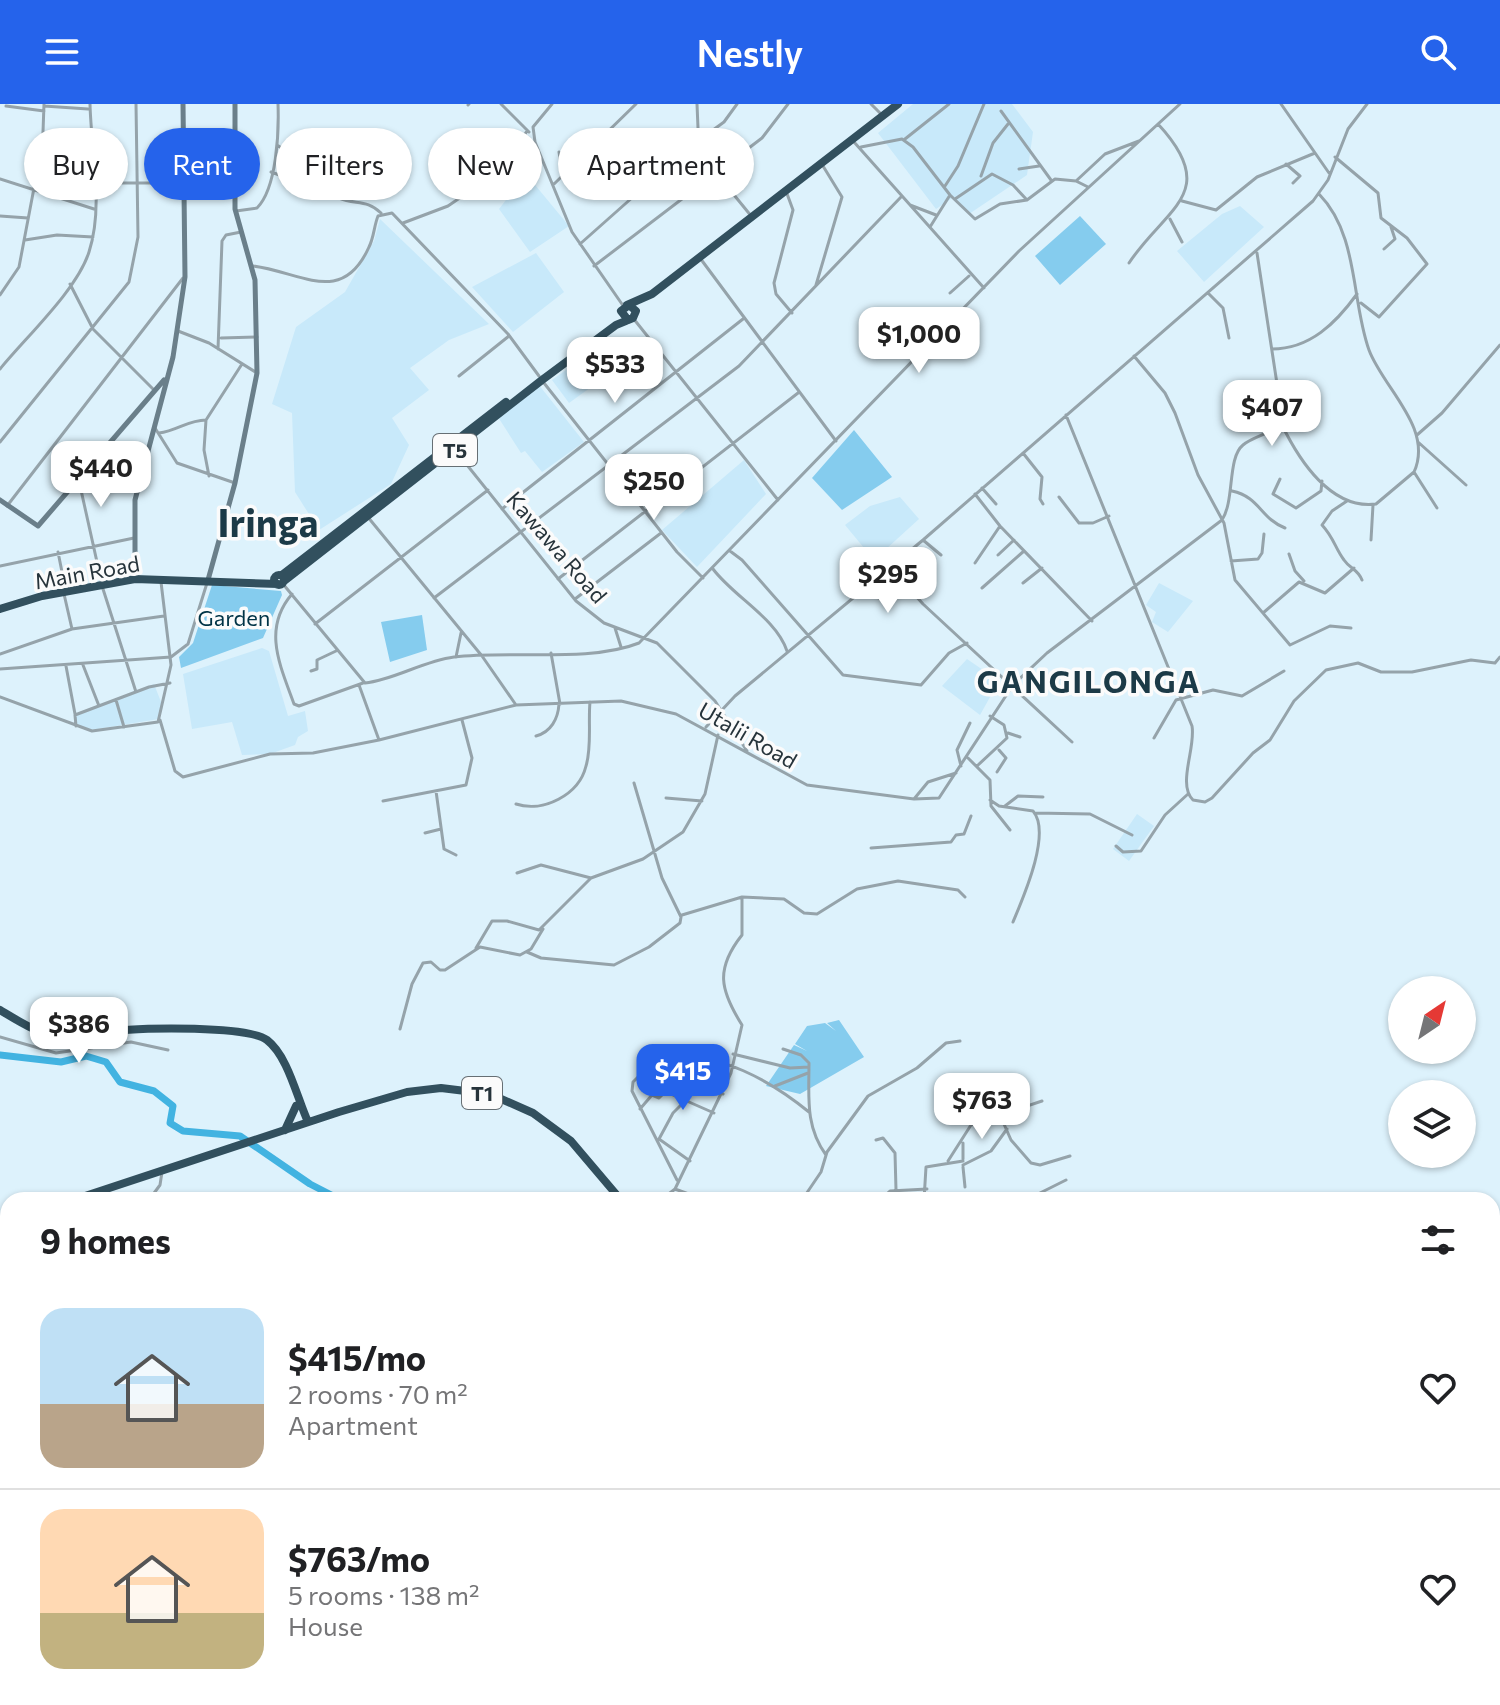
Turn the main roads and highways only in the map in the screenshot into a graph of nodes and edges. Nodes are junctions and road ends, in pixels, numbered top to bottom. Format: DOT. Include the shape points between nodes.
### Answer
graph roads {
  1 [pos="898,104"];
  2 [pos="652,294"];
  3 [pos="624,308"];
  4 [pos="632,318"];
  5 [pos="540,378"];
  6 [pos="452,447"];
  7 [pos="135,577"];
  8 [pos="208,578"];
  9 [pos="280,581"];
  10 [pos="0,606"];
  11 [pos="0,1010"];
  12 [pos="298,1106"];
  13 [pos="324,1118"];
  14 [pos="305,1123"];
  15 [pos="281,1132"];
  16 [pos="98,1192"];
  17 [pos="614,1192"];
  1 -- 2 [label="highway, T5" via="856,144 821,163"];
  2 -- 3 [label="highway, T5"];
  2 -- 4 [label="highway, T5"];
  3 -- 4 [label="highway"];
  3 -- 4 [label="highway" via="634,308"];
  3 -- 5 [label="highway, T5"];
  4 -- 5 [label="highway, T5"];
  5 -- 6 [label="highway, T5"];
  6 -- 9 [label="highway, T5"];
  6 -- 9 [label="highway, T5"];
  7 -- 8 [label="highway"];
  7 -- 8 [label="highway, Main Road"];
  7 -- 10 [label="highway, Main Road"];
  8 -- 9 [label="highway, Main Road"];
  11 -- 12 [label="highway" via="65,1038 136,1029 248,1032 273,1046"];
  12 -- 13 [label="highway"];
  12 -- 14 [label="highway"];
  12 -- 15 [label="highway"];
  13 -- 14 [label="highway, T1"];
  13 -- 17 [label="highway, T1" via="417,1090 490,1094 557,1128"];
  14 -- 15 [label="highway, T1"];
  15 -- 16 [label="highway, T1"];
}
